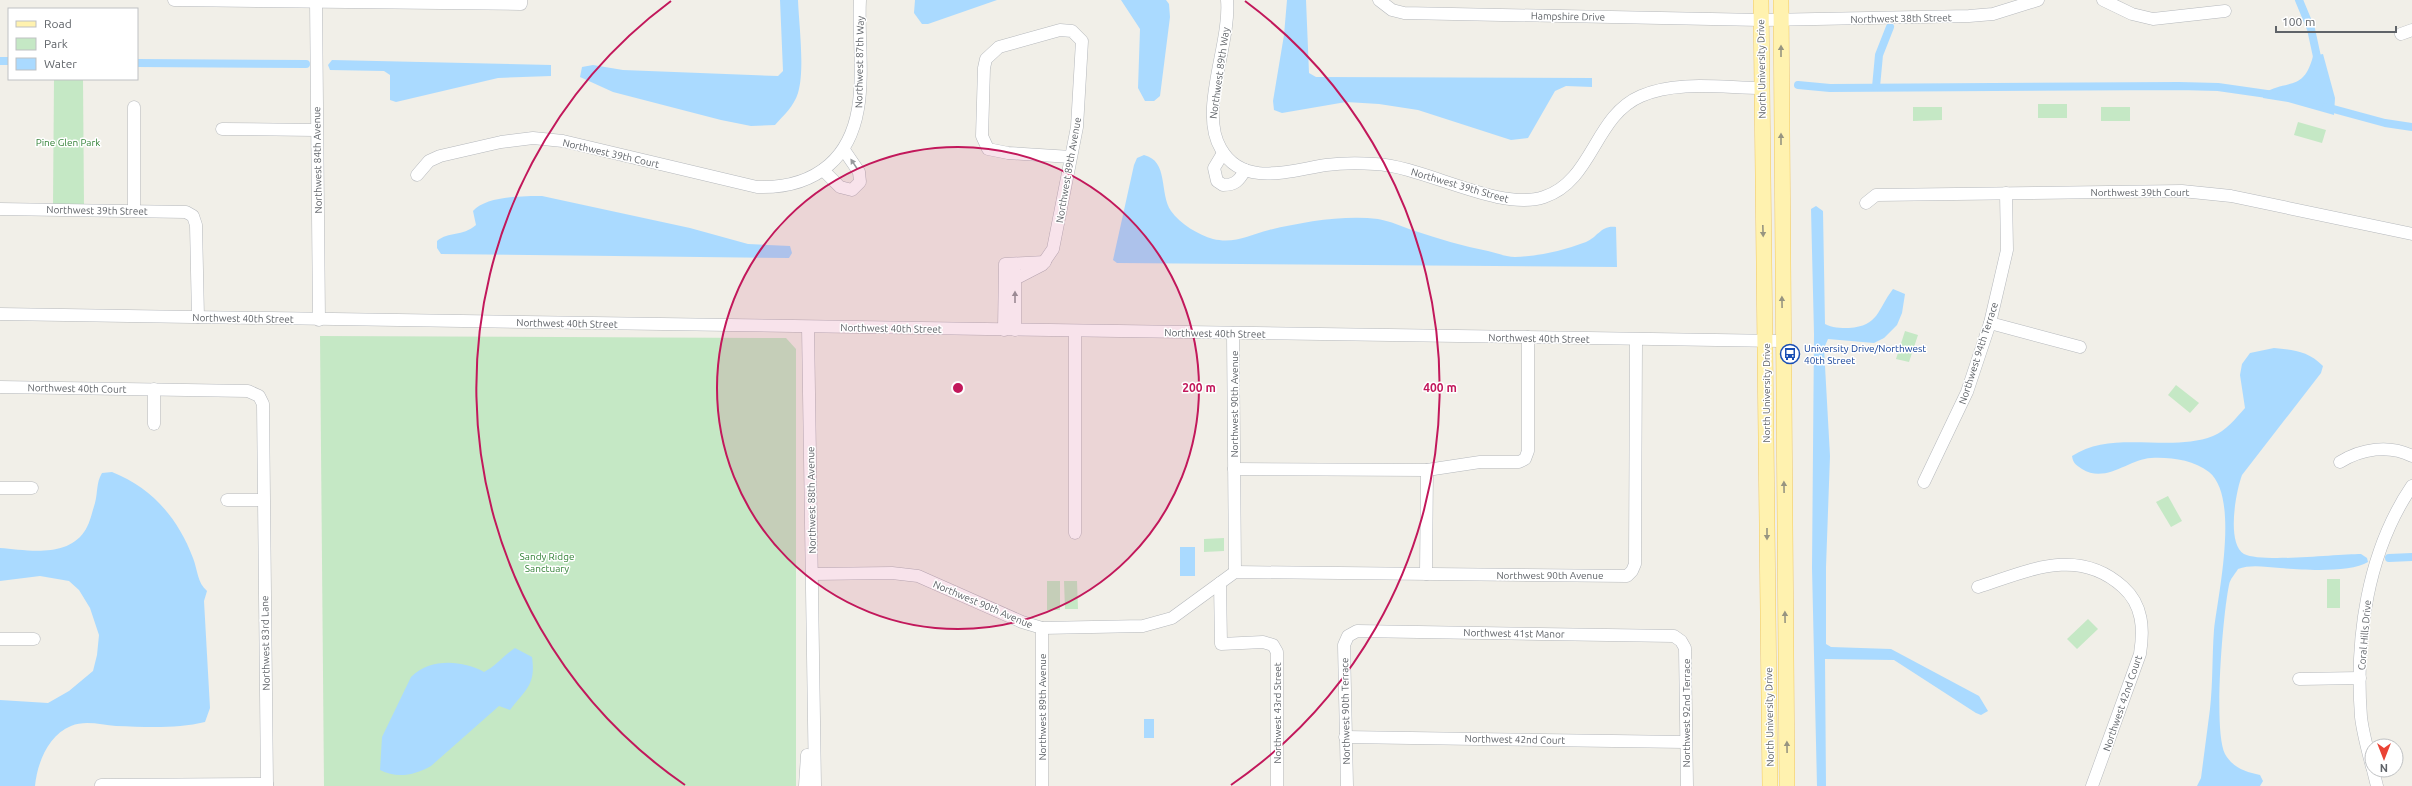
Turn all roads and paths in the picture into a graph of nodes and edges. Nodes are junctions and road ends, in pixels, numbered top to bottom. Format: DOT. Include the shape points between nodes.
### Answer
graph roads {
  1 [pos="174,0"];
  2 [pos="860,0"];
  3 [pos="1227,0"];
  4 [pos="1379,0"];
  5 [pos="1761,0"];
  6 [pos="1781,0"];
  7 [pos="2038,0"];
  8 [pos="2103,0"];
  9 [pos="316,1"];
  10 [pos="521,2"];
  11 [pos="2225,11"];
  12 [pos="1761,20"];
  13 [pos="1781,20"];
  14 [pos="1762,88"];
  15 [pos="134,107"];
  16 [pos="222,129"];
  17 [pos="316,130"];
  18 [pos="844,150"];
  19 [pos="1223,153"];
  20 [pos="1071,158"];
  21 [pos="823,170"];
  22 [pos="1250,171"];
  23 [pos="417,175"];
  24 [pos="810,178"];
  25 [pos="2006,193"];
  26 [pos="1866,203"];
  27 [pos="0,209"];
  28 [pos="134,211"];
  29 [pos="2412,234"];
  30 [pos="1045,262"];
  31 [pos="1015,263"];
  32 [pos="1015,279"];
  33 [pos="0,314"];
  34 [pos="198,317"];
  35 [pos="319,320"];
  36 [pos="1990,323"];
  37 [pos="808,327"];
  38 [pos="1009,330"];
  39 [pos="1074,331"];
  40 [pos="1233,333"];
  41 [pos="1528,337"];
  42 [pos="1636,340"];
  43 [pos="1766,341"];
  44 [pos="1783,341"];
  45 [pos="2080,347"];
  46 [pos="0,387"];
  47 [pos="154,389"];
  48 [pos="259,396"];
  49 [pos="154,424"];
  50 [pos="2412,456"];
  51 [pos="2340,462"];
  52 [pos="1234,470"];
  53 [pos="1427,470"];
  54 [pos="1924,482"];
  55 [pos="2412,486"];
  56 [pos="0,488"];
  57 [pos="32,488"];
  58 [pos="227,500"];
  59 [pos="263,500"];
  60 [pos="1074,533"];
  61 [pos="1235,572"];
  62 [pos="812,574"];
  63 [pos="1426,574"];
  64 [pos="1220,583"];
  65 [pos="1978,587"];
  66 [pos="1042,628"];
  67 [pos="1348,636"];
  68 [pos="0,639"];
  69 [pos="34,639"];
  70 [pos="1681,641"];
  71 [pos="812,672"];
  72 [pos="2360,678"];
  73 [pos="2300,679"];
  74 [pos="1345,737"];
  75 [pos="2365,738"];
  76 [pos="1685,742"];
  77 [pos="101,785"];
  78 [pos="267,785"];
  79 [pos="805,786"];
  80 [pos="815,786"];
  81 [pos="1042,786"];
  82 [pos="1277,786"];
  83 [pos="1348,786"];
  84 [pos="1687,786"];
  85 [pos="1770,786"];
  86 [pos="1787,786"];
  87 [pos="2092,786"];
  1 -- 9 [label="street"];
  2 -- 18 [label="street, Northwest 87th Way" via="859,102 854,128"];
  3 -- 19 [label="street, Northwest 89th Way" via="1212,124"];
  4 -- 12 [label="street, Hampshire Drive" via="1392,10 1404,13"];
  5 -- 12 [label="main road, North University Drive"];
  6 -- 13 [label="main road, North University Drive"];
  7 -- 13 [label="street, Northwest 38th Street" via="1993,14 1969,16"];
  8 -- 11 [label="street" via="2132,14 2153,18"];
  9 -- 10 [label="street"];
  9 -- 17 [label="street, Northwest 84th Avenue"];
  12 -- 13 [label="street, Northwest 38th Street"];
  12 -- 14 [label="main road, North University Drive"];
  44 -- 13 [label="main road, North University Drive, one-way"];
  14 -- 22 [label="street, Northwest 39th Street" via="1673,88 1629,102 1608,125 1582,170 1571,182 1559,192 1526,201 1500,197 1381,164 1344,163 1276,174"];
  14 -- 43 [label="main road, North University Drive, one-way"];
  15 -- 28 [label="street"];
  16 -- 17 [label="street"];
  17 -- 35 [label="street, Northwest 84th Avenue"];
  18 -- 21 [label="street, Northwest 87th Way"];
  21 -- 18 [label="street, one-way" via="840,187 852,190 857,187 860,182 859,172"];
  19 -- 22 [label="street, Northwest 89th Way"];
  19 -- 22 [label="street" via="1214,168 1217,181 1223,185 1234,184"];
  20 -- 20 [label="street, Northwest 89th Avenue" via="1077,127 1082,42 1072,31 1060,30 999,47 986,59 984,68 982,136 988,148 1008,153"];
  20 -- 30 [label="street, Northwest 89th Avenue" via="1053,249"];
  21 -- 24 [label="street, Northwest 87th Way"];
  23 -- 24 [label="street, Northwest 39th Court" via="429,162 440,156 501,142 533,138 563,141 757,187 782,186"];
  25 -- 26 [label="street, Northwest 39th Court" via="1876,195"];
  25 -- 29 [label="street, Northwest 39th Court" via="2189,192 2231,196"];
  25 -- 36 [label="street, Northwest 94th Terrace" via="2007,250"];
  27 -- 28 [label="street, Northwest 39th Street"];
  28 -- 34 [label="street, Northwest 39th Street" via="186,212 193,216 196,225"];
  30 -- 31 [label="street"];
  30 -- 32 [label="street, Northwest 89th Avenue" via="1034,271"];
  31 -- 32 [label="street"];
  31 -- 38 [label="street" via="1006,264"];
  38 -- 32 [label="street, one-way"];
  33 -- 34 [label="street, Northwest 40th Street"];
  34 -- 35 [label="street, Northwest 40th Street"];
  35 -- 37 [label="street, Northwest 40th Street"];
  36 -- 45 [label="street"];
  36 -- 54 [label="street, Northwest 94th Terrace" via="1967,392"];
  37 -- 38 [label="street, Northwest 40th Street"];
  37 -- 62 [label="street, Northwest 88th Avenue"];
  38 -- 39 [label="street, Northwest 40th Street"];
  39 -- 40 [label="street, Northwest 40th Street"];
  39 -- 60 [label="street"];
  40 -- 41 [label="street, Northwest 40th Street"];
  40 -- 52 [label="street, Northwest 90th Avenue"];
  41 -- 42 [label="street, Northwest 40th Street"];
  41 -- 53 [label="street" via="1528,452 1525,458 1519,462 1480,462"];
  42 -- 43 [label="street, Northwest 40th Street"];
  42 -- 63 [label="street, Northwest 90th Avenue" via="1635,564 1632,572 1627,576"];
  43 -- 44 [label="street, Northwest 40th Street"];
  43 -- 85 [label="main road, North University Drive, one-way"];
  86 -- 44 [label="main road, North University Drive, one-way"];
  46 -- 47 [label="street, Northwest 40th Court"];
  47 -- 48 [label="street, Northwest 40th Court" via="248,391"];
  47 -- 49 [label="street"];
  48 -- 59 [label="street, Northwest 83rd Lane" via="263,404"];
  50 -- 51 [label="street" via="2403,451 2385,449 2353,454"];
  52 -- 53 [label="street"];
  52 -- 61 [label="street, Northwest 90th Avenue"];
  53 -- 63 [label="street"];
  55 -- 72 [label="street, Coral Hills Drive" via="2398,508 2375,566 2367,600"];
  56 -- 57 [label="street"];
  58 -- 59 [label="street"];
  59 -- 78 [label="street, Northwest 83rd Lane"];
  61 -- 63 [label="street, Northwest 90th Avenue"];
  61 -- 64 [label="street, Northwest 90th Avenue"];
  62 -- 66 [label="street, Northwest 90th Avenue" via="918,576 1022,622"];
  62 -- 71 [label="street, Northwest 88th Avenue"];
  64 -- 66 [label="street, Northwest 90th Avenue" via="1172,618 1143,626"];
  64 -- 82 [label="street, Northwest 43rd Street" via="1220,644 1263,642 1274,645 1277,652"];
  65 -- 87 [label="street, Northwest 42nd Court" via="2050,566 2084,565 2101,570 2112,577 2135,603 2144,632 2140,654"];
  66 -- 81 [label="street, Northwest 89th Avenue"];
  67 -- 70 [label="street, Northwest 41st Manor" via="1357,631 1674,636"];
  67 -- 74 [label="street, Northwest 90th Terrace" via="1344,645"];
  68 -- 69 [label="street"];
  70 -- 76 [label="street, Northwest 92nd Terrace" via="1685,648"];
  71 -- 79 [label="street, Northwest 88th Avenue"];
  71 -- 80 [label="street, Northwest 88th Avenue"];
  72 -- 73 [label="street"];
  72 -- 75 [label="street, Coral Hills Drive" via="2361,718"];
  74 -- 76 [label="street, Northwest 42nd Court"];
  74 -- 83 [label="street, Northwest 90th Terrace"];
  76 -- 84 [label="street, Northwest 92nd Terrace"];
  77 -- 78 [label="street"];
}
